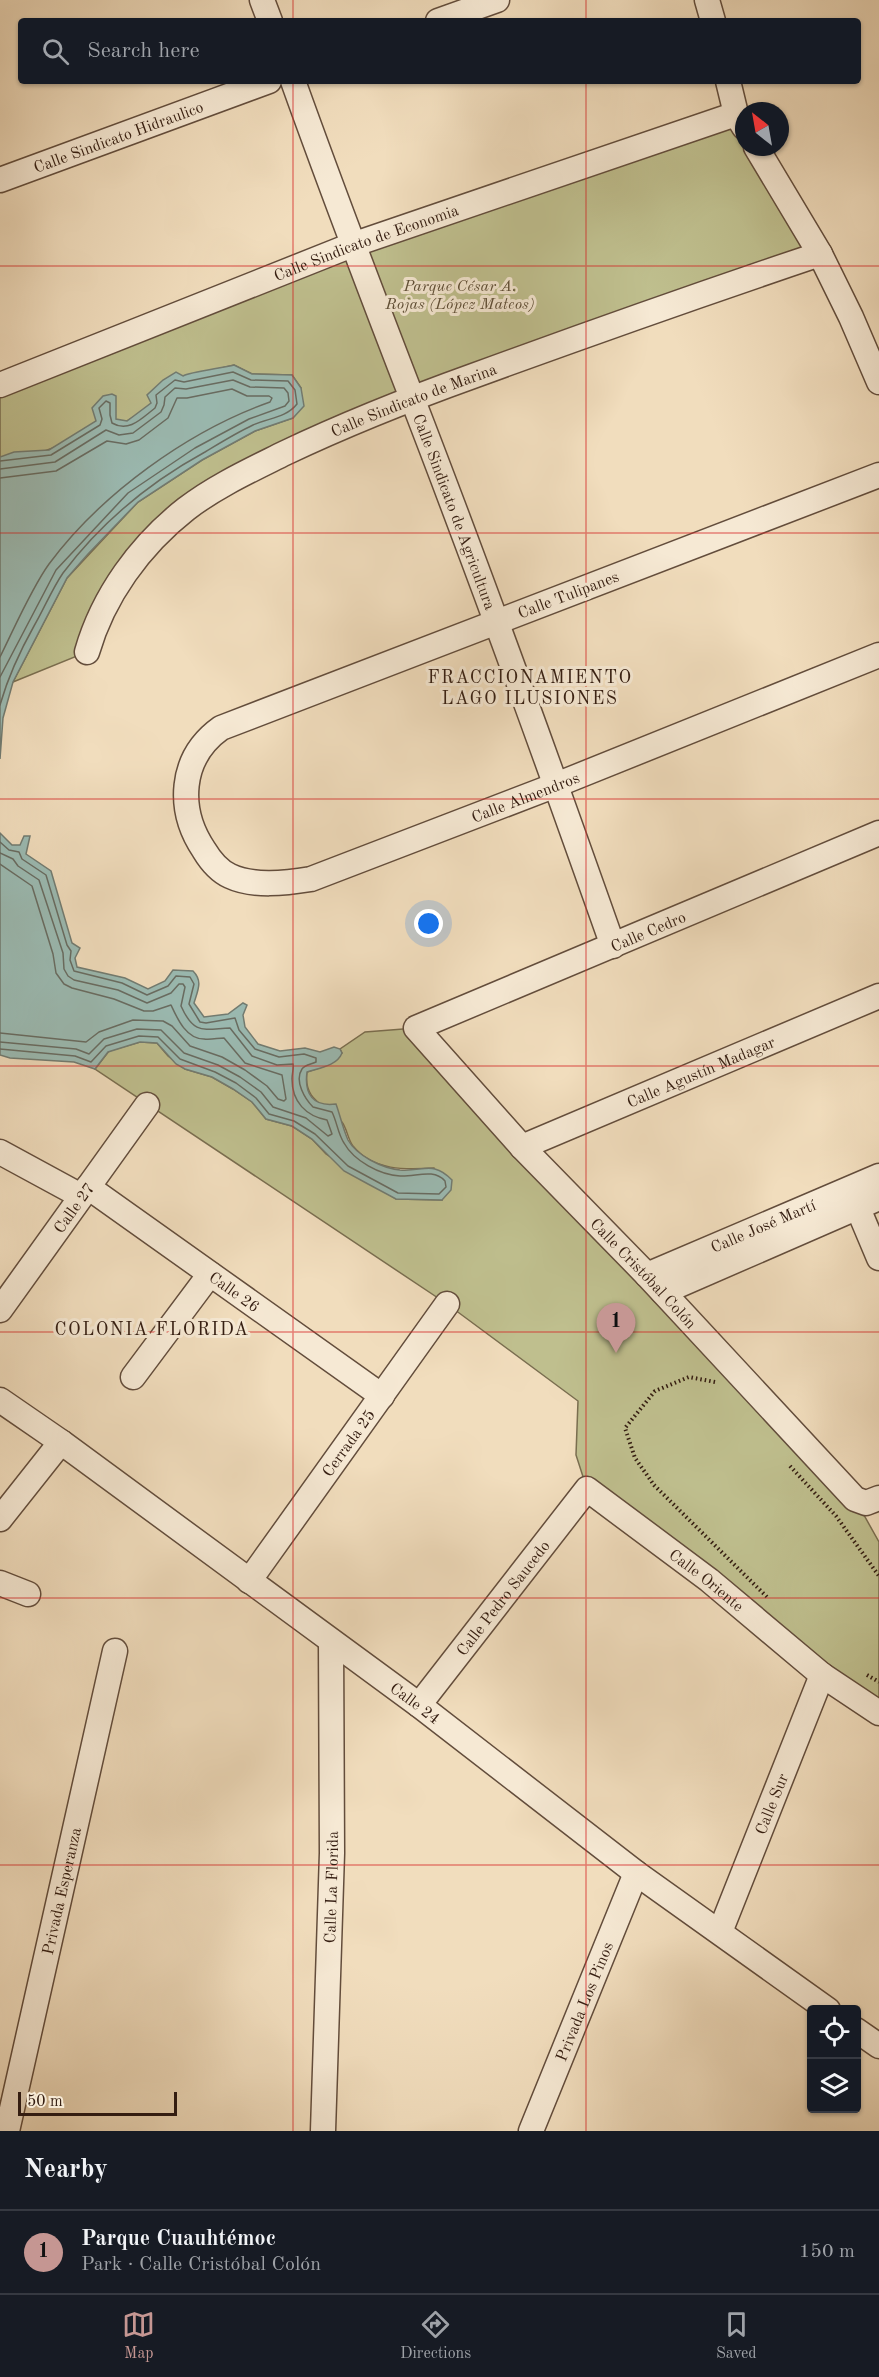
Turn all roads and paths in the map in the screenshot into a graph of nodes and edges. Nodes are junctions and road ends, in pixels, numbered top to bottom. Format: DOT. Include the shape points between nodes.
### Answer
graph roads {
  1 [pos="262,0"];
  2 [pos="497,0"];
  3 [pos="708,0"];
  4 [pos="269,18"];
  5 [pos="446,18"];
  6 [pos="711,18"];
  7 [pos="261,84"];
  8 [pos="294,84"];
  9 [pos="729,84"];
  10 [pos="735,104"];
  11 [pos="735,122"];
  12 [pos="761,156"];
  13 [pos="0,180"];
  14 [pos="352,245"];
  15 [pos="820,254"];
  16 [pos="879,382"];
  17 [pos="0,385"];
  18 [pos="412,398"];
  19 [pos="879,475"];
  20 [pos="495,622"];
  21 [pos="87,652"];
  22 [pos="879,655"];
  23 [pos="556,785"];
  24 [pos="189,822"];
  25 [pos="879,833"];
  26 [pos="613,946"];
  27 [pos="879,996"];
  28 [pos="416,1028"];
  29 [pos="147,1105"];
  30 [pos="522,1147"];
  31 [pos="0,1152"];
  32 [pos="879,1176"];
  33 [pos="85,1192"];
  34 [pos="862,1198"];
  35 [pos="879,1258"];
  36 [pos="210,1274"];
  37 [pos="655,1284"];
  38 [pos="447,1304"];
  39 [pos="0,1310"];
  40 [pos="133,1377"];
  41 [pos="721,1389"];
  42 [pos="382,1396"];
  43 [pos="0,1400"];
  44 [pos="60,1442"];
  45 [pos="790,1465"];
  46 [pos="587,1489"];
  47 [pos="879,1498"];
  48 [pos="0,1519"];
  49 [pos="879,1576"];
  50 [pos="249,1581"];
  51 [pos="0,1583"];
  52 [pos="28,1594"];
  53 [pos="772,1602"];
  54 [pos="331,1641"];
  55 [pos="115,1651"];
  56 [pos="860,1671"];
  57 [pos="822,1675"];
  58 [pos="879,1682"];
  59 [pos="419,1705"];
  60 [pos="879,1713"];
  61 [pos="636,1873"];
  62 [pos="720,1932"];
  63 [pos="821,2005"];
  64 [pos="861,2033"];
  65 [pos="879,2046"];
  66 [pos="7,2131"];
  67 [pos="322,2131"];
  68 [pos="531,2131"];
  1 -- 4 [label="street"];
  2 -- 5 [label="street"];
  3 -- 6 [label="street"];
  7 -- 13 [label="street, Calle Sindicato Hidraulico"];
  8 -- 14 [label="street, Calle Sindicato de Agricultura"];
  9 -- 10 [label="street"];
  11 -- 14 [label="street, Calle Sindicato de Economia"];
  12 -- 15 [label="street"];
  14 -- 17 [label="street, Calle Sindicato de Economia"];
  14 -- 18 [label="street, Calle Sindicato de Agricultura"];
  15 -- 16 [label="street"];
  15 -- 18 [label="street, Calle Sindicato de Marina"];
  18 -- 20 [label="street, Calle Sindicato de Agricultura"];
  18 -- 21 [label="street, Calle Sindicato de Marina" via="273,459 184,511 155,537 123,577 101,612"];
  19 -- 20 [label="street, Calle Tulipanes"];
  20 -- 23 [label="street, Calle Sindicato de Agricultura"];
  20 -- 24 [label="street, Calle Tulipanes" via="221,728 206,741 190,768 186,792"];
  22 -- 23 [label="street, Calle Almendros"];
  23 -- 24 [label="street, Calle Almendros" via="330,874 291,882 253,881 228,875 207,856"];
  23 -- 26 [label="street, Calle Sindicato de Agricultura"];
  25 -- 26 [label="street, Calle Cedro"];
  26 -- 28 [label="street, Calle Cedro"];
  27 -- 30 [label="street, Calle Agustín Madagar"];
  28 -- 30 [label="street, Calle Cristóbal Colón"];
  29 -- 33 [label="street, Calle 27"];
  30 -- 37 [label="street, Calle Cristóbal Colón"];
  31 -- 33 [label="street, Calle 26"];
  32 -- 34 [label="street, Calle José Martí"];
  33 -- 36 [label="street, Calle 26"];
  33 -- 39 [label="street, Calle 27"];
  34 -- 35 [label="street"];
  34 -- 37 [label="street, Calle José Martí"];
  36 -- 40 [label="street"];
  36 -- 42 [label="street, Calle 26"];
  37 -- 47 [label="street, Calle Cristóbal Colón" via="855,1499 866,1503"];
  38 -- 42 [label="street, Cerrada 25"];
  41 -- 53 [label="path" via="713,1381 689,1377 655,1391 625,1428 635,1458 654,1485"];
  42 -- 50 [label="street, Cerrada 25"];
  43 -- 44 [label="street, Calle 24"];
  44 -- 48 [label="street"];
  44 -- 50 [label="street, Calle 24"];
  45 -- 49 [label="path" via="836,1516"];
  46 -- 57 [label="street, Calle Oriente" via="709,1580"];
  46 -- 59 [label="street, Calle Pedro Saucedo"];
  50 -- 54 [label="street, Calle 24"];
  51 -- 52 [label="street"];
  54 -- 59 [label="street, Calle 24"];
  54 -- 67 [label="street, Calle La Florida" via="332,1853"];
  55 -- 66 [label="street, Privada Esperanza"];
  56 -- 58 [label="path"];
  57 -- 60 [label="street, Calle Oriente"];
  57 -- 62 [label="street, Calle Sur"];
  59 -- 61 [label="street, Calle 24"];
  61 -- 62 [label="street, Calle 24"];
  61 -- 68 [label="street, Privada Los Pinos"];
  62 -- 63 [label="street, Calle 24"];
  64 -- 65 [label="street"];
}
